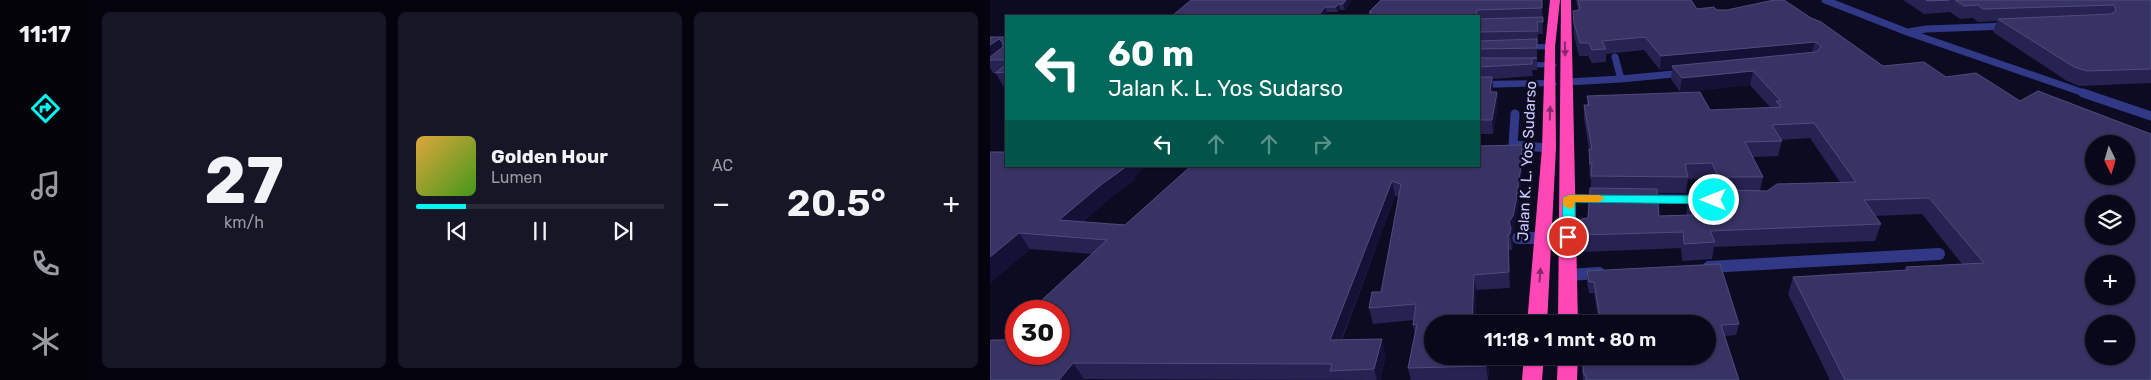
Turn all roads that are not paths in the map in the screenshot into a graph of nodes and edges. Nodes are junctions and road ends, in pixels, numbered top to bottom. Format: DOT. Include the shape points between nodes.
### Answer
graph roads {
  1 [pos="1555,0"];
  2 [pos="1566,0"];
  3 [pos="1825,0"];
  4 [pos="2018,25"];
  5 [pos="1907,32"];
  6 [pos="1550,47"];
  7 [pos="1480,48"];
  8 [pos="1615,57"];
  9 [pos="1551,65"];
  10 [pos="1480,66"];
  11 [pos="1697,71"];
  12 [pos="1621,79"];
  13 [pos="1567,82"];
  14 [pos="1551,84"];
  15 [pos="1480,85"];
  16 [pos="1514,114"];
  17 [pos="2151,116"];
  18 [pos="1549,148"];
  19 [pos="1569,198"];
  20 [pos="1735,200"];
  21 [pos="1518,238"];
  22 [pos="1543,238"];
  23 [pos="1939,254"];
  24 [pos="1701,268"];
  25 [pos="1612,272"];
  26 [pos="1568,275"];
  27 [pos="1538,315"];
  28 [pos="1568,315"];
  29 [pos="1533,365"];
  30 [pos="1568,365"];
  31 [pos="1532,380"];
  32 [pos="1567,380"];
  1 -- 6 [label="highway, Jalan K. L. Yos Sudarso" via="1548,24"];
  2 -- 13 [label="highway, one-way" via="1564,47"];
  3 -- 5 [label="lane"];
  4 -- 5 [label="lane"];
  5 -- 17 [label="lane"];
  6 -- 7 [label="street"];
  6 -- 9 [label="highway, Jalan K. L. Yos Sudarso"];
  8 -- 12 [label="lane"];
  9 -- 10 [label="street"];
  9 -- 14 [label="highway, Jalan K. L. Yos Sudarso"];
  11 -- 12 [label="lane"];
  12 -- 13 [label="lane"];
  13 -- 19 [label="highway"];
  14 -- 15 [label="street"];
  18 -- 14 [label="highway, Jalan K. L. Yos Sudarso, one-way"];
  16 -- 18 [label="lane" via="1514,145"];
  18 -- 22 [label="highway, Jalan K. L. Yos Sudarso"];
  19 -- 20 [label="street"];
  19 -- 26 [label="highway"];
  21 -- 22 [label="lane"];
  27 -- 22 [label="highway, Jalan K. L. Yos Sudarso, one-way"];
  23 -- 24 [label="lane"];
  25 -- 26 [label="lane"];
  26 -- 28 [label="highway"];
  29 -- 31 [label="highway"];
  30 -- 32 [label="highway"];
}
